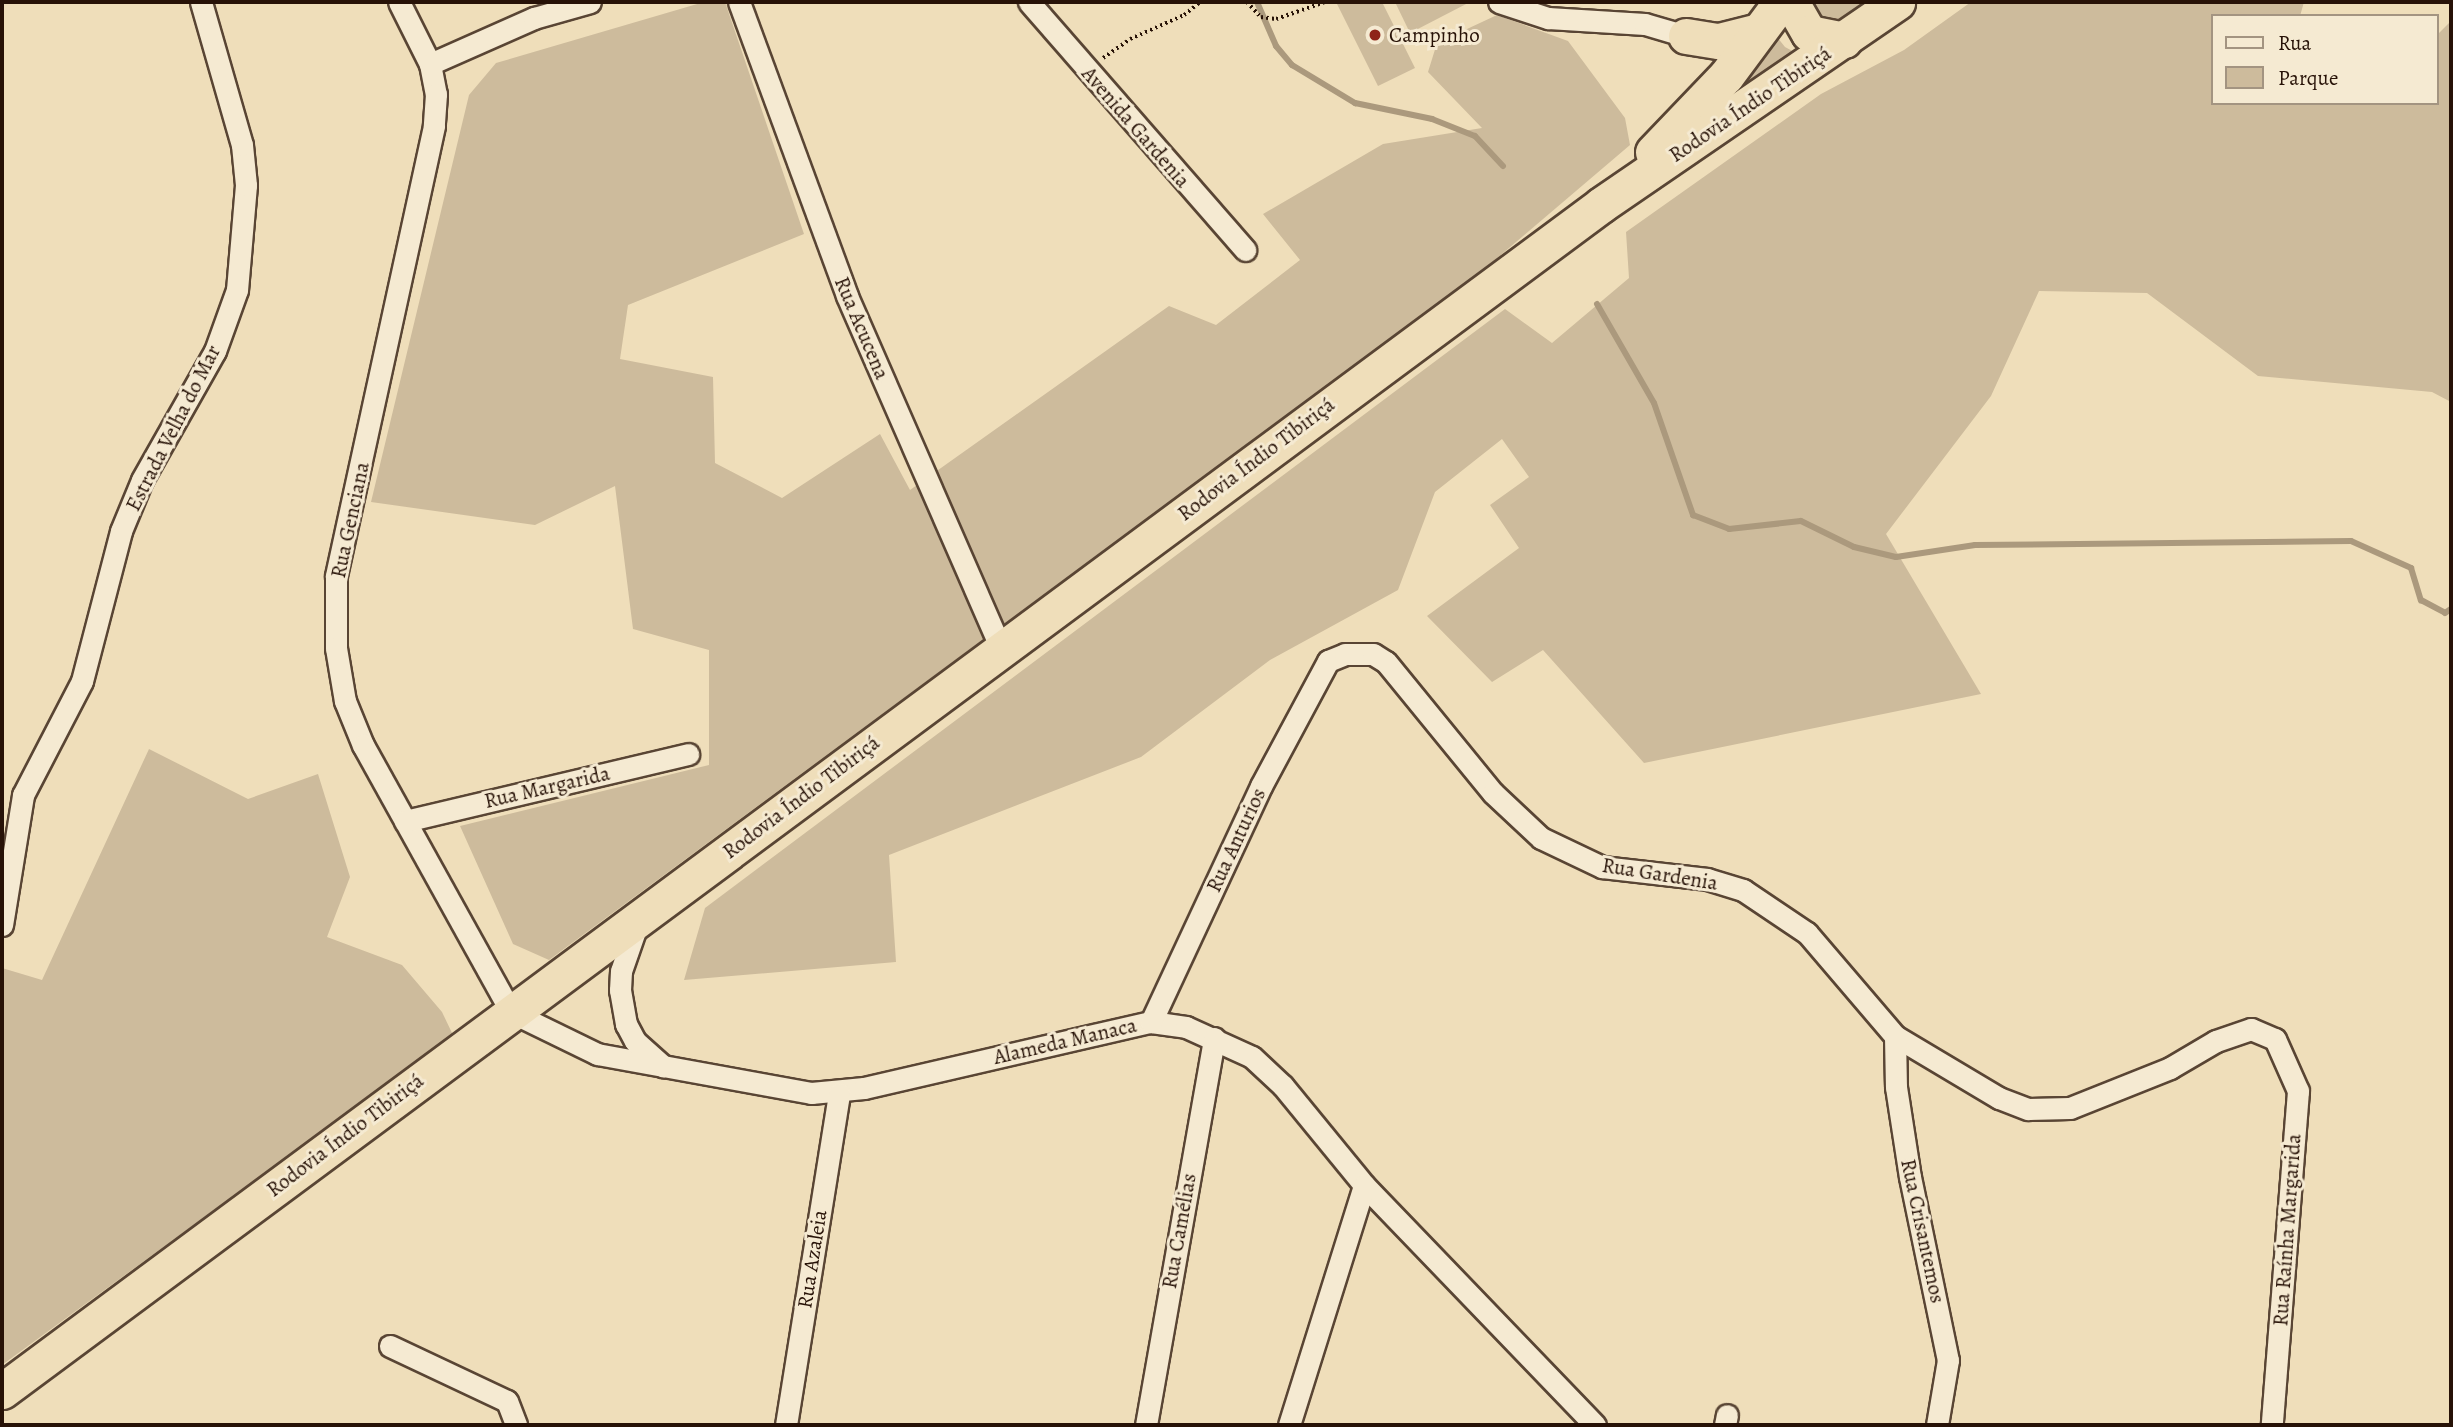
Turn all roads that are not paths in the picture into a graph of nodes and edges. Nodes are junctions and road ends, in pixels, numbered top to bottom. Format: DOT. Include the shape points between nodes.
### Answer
graph roads {
  1 [pos="201,2"];
  2 [pos="399,2"];
  3 [pos="590,2"];
  4 [pos="739,2"];
  5 [pos="1029,2"];
  6 [pos="1499,2"];
  7 [pos="1781,2"];
  8 [pos="1791,2"];
  9 [pos="1897,2"];
  10 [pos="1759,30"];
  11 [pos="1686,36"];
  12 [pos="1844,40"];
  13 [pos="430,64"];
  14 [pos="1700,103"];
  15 [pos="1601,205"];
  16 [pos="1245,250"];
  17 [pos="1001,649"];
  18 [pos="1328,661"];
  19 [pos="688,754"];
  20 [pos="405,821"];
  21 [pos="640,916"];
  22 [pos="2,925"];
  23 [pos="511,1012"];
  24 [pos="1151,1022"];
  25 [pos="1895,1036"];
  26 [pos="1214,1038"];
  27 [pos="2275,1038"];
  28 [pos="663,1066"];
  29 [pos="839,1093"];
  30 [pos="1364,1185"];
  31 [pos="390,1346"];
  32 [pos="2,1391"];
  33 [pos="516,1425"];
  34 [pos="786,1425"];
  35 [pos="1146,1425"];
  36 [pos="1289,1425"];
  37 [pos="1595,1425"];
  38 [pos="1937,1425"];
  39 [pos="2272,1425"];
  1 -- 22 [label="street, Estrada Velha do Mar" via="242,145 246,185 237,290 215,351 142,480 121,531 82,681 23,795"];
  2 -- 13 [label="street, Rua Genciana"];
  3 -- 13 [label="street" via="534,18"];
  4 -- 17 [label="street, Rua Acucena" via="847,296"];
  5 -- 16 [label="street, Avenida Gardenia"];
  6 -- 11 [label="street" via="1548,18 1644,24"];
  7 -- 10 [label="highway, Rodovia Índio Tibiriçá"];
  8 -- 12 [label="highway" via="1809,33"];
  9 -- 12 [label="highway, Rodovia Índio Tibiriçá"];
  10 -- 11 [label="highway" via="1719,41"];
  10 -- 14 [label="highway, Rodovia Índio Tibiriçá"];
  11 -- 14 [label="highway" via="1704,60"];
  12 -- 15 [label="highway, Rodovia Índio Tibiriçá"];
  13 -- 20 [label="street, Rua Genciana" via="436,94 435,126 336,576 336,648 345,701"];
  14 -- 15 [label="highway, Rodovia Índio Tibiriçá"];
  15 -- 17 [label="highway, Rodovia Índio Tibiriçá"];
  17 -- 21 [label="highway, Rodovia Índio Tibiriçá"];
  18 -- 24 [label="street, Rua Anturios" via="1261,786"];
  18 -- 25 [label="street, Rua Gardenia" via="1358,653 1386,662 1493,793 1541,838 1573,857 1616,869 1707,879 1744,890 1777,908 1807,933"];
  19 -- 20 [label="street, Rua Margarida"];
  20 -- 23 [label="street, Rua Genciana"];
  21 -- 23 [label="highway, Rodovia Índio Tibiriçá"];
  21 -- 28 [label="street" via="621,971 620,990 626,1024 635,1041"];
  23 -- 28 [label="street, Alameda Manaca" via="597,1054"];
  23 -- 32 [label="highway, Rodovia Índio Tibiriçá"];
  24 -- 26 [label="street, Alameda Manaca" via="1186,1027"];
  24 -- 29 [label="street, Alameda Manaca"];
  25 -- 27 [label="street, Rua Gardenia" via="1969,1084 2028,1109 2051,1111 2098,1100 2170,1068 2216,1041 2251,1029"];
  25 -- 38 [label="street, Rua Crisantemos" via="1896,1087 1910,1177 1948,1360"];
  26 -- 30 [label="street, Alameda Manaca" via="1252,1057 1283,1086"];
  26 -- 35 [label="street, Rua Camélias"];
  27 -- 39 [label="street, Rua Raínha Margarida" via="2298,1091"];
  28 -- 29 [label="street, Alameda Manaca" via="811,1093"];
  29 -- 34 [label="street, Rua Azaleia"];
  30 -- 36 [label="street"];
  30 -- 37 [label="street, Alameda Manaca"];
  31 -- 33 [label="street" via="507,1401"];
}
